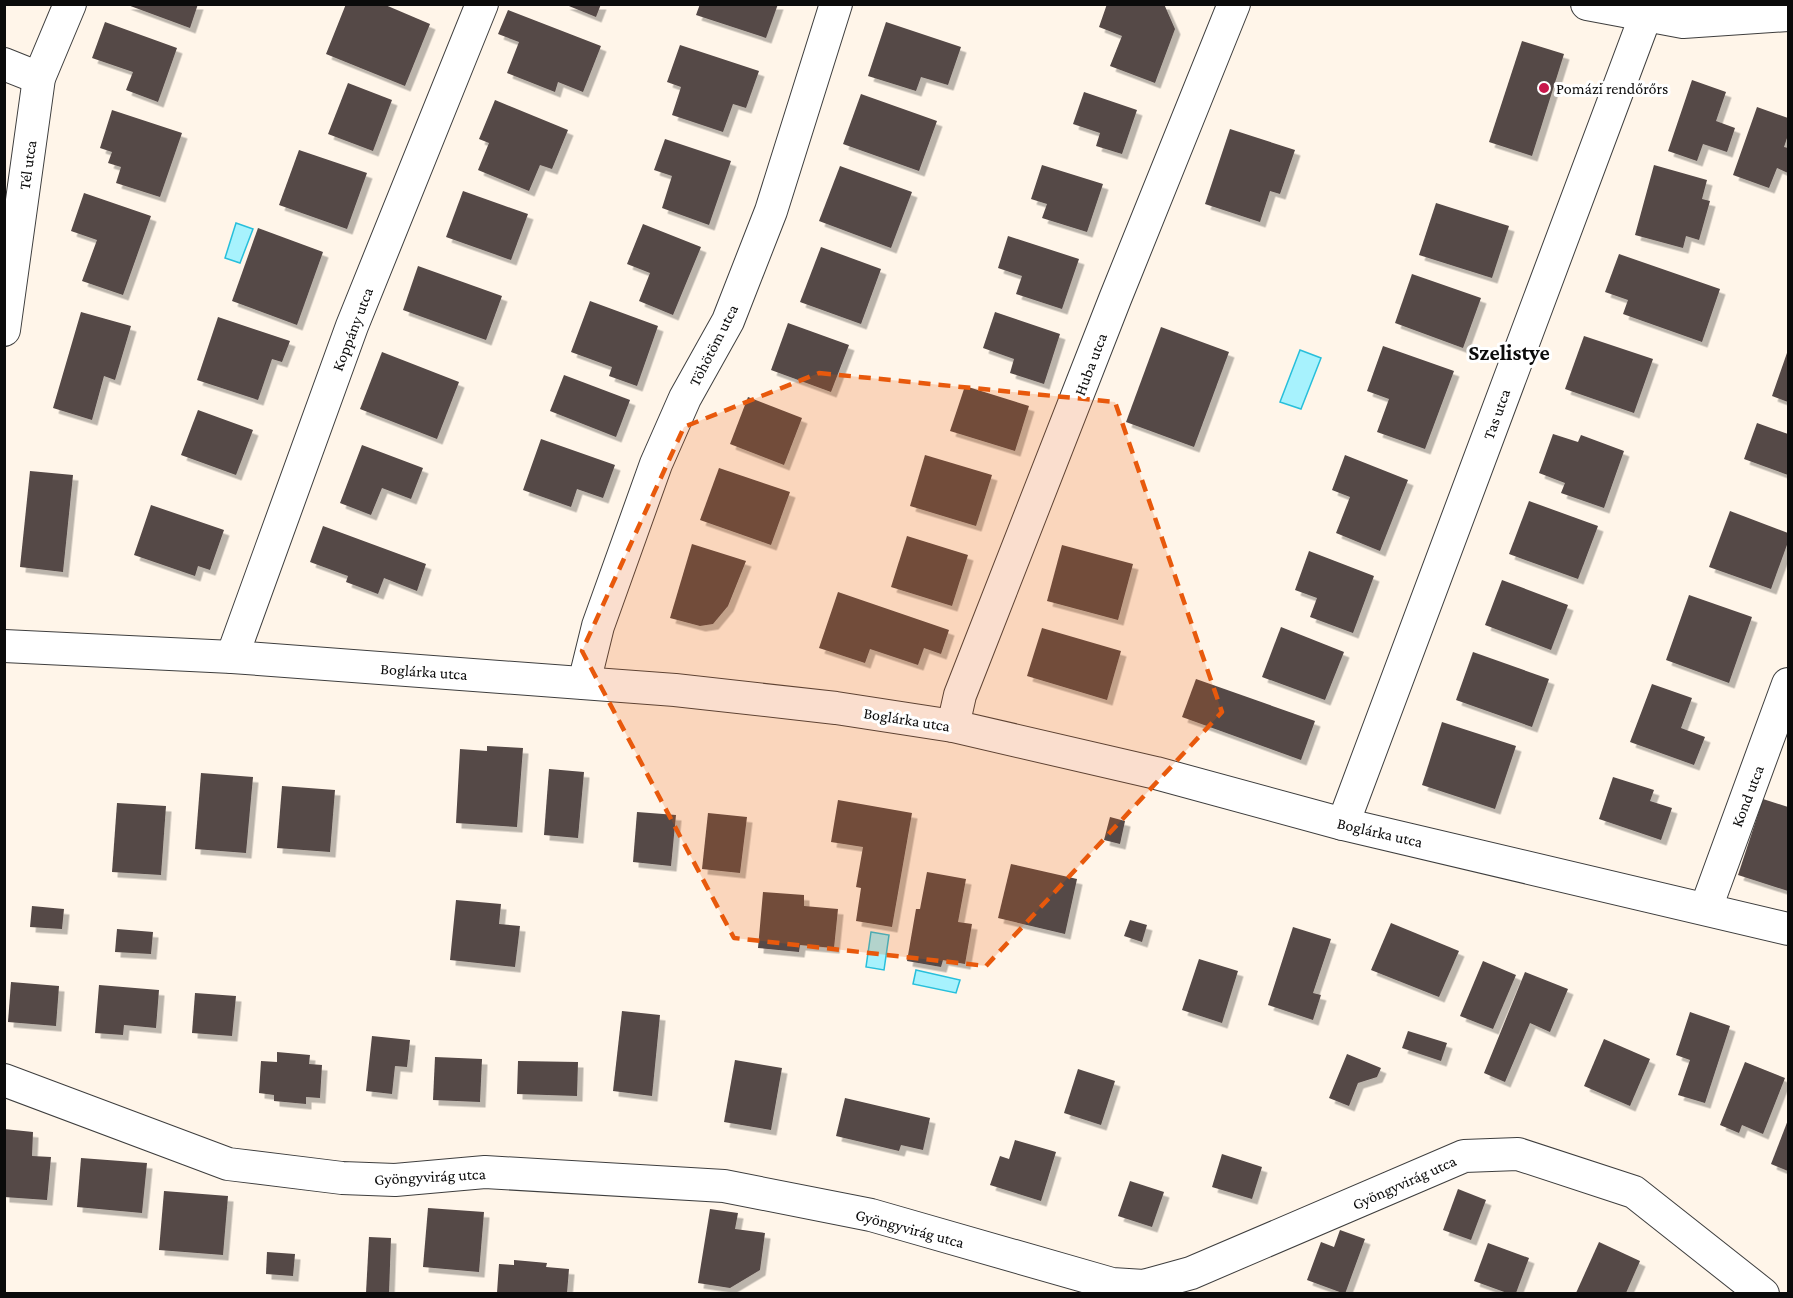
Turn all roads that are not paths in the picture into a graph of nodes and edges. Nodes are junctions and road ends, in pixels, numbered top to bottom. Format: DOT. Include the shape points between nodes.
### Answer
graph roads {
  1 [pos="70,4"];
  2 [pos="482,4"];
  3 [pos="836,4"];
  4 [pos="1234,4"];
  5 [pos="1587,4"];
  6 [pos="1648,9"];
  7 [pos="1788,15"];
  8 [pos="4,64"];
  9 [pos="39,78"];
  10 [pos="5,321"];
  11 [pos="4,646"];
  12 [pos="232,657"];
  13 [pos="584,683"];
  14 [pos="1788,684"];
  15 [pos="953,726"];
  16 [pos="1343,824"];
  17 [pos="1706,908"];
  18 [pos="1788,929"];
  19 [pos="4,1080"];
  20 [pos="1763,1293"];
  1 -- 9 [label="street, Tél utca"];
  2 -- 12 [label="street, Koppány utca" via="352,326"];
  3 -- 13 [label="street, Töhötöm utca" via="771,211 728,321 685,398 656,464 598,626"];
  4 -- 15 [label="street, Huba utca" via="969,673"];
  5 -- 6 [label="street"];
  6 -- 7 [label="street" via="1683,22"];
  6 -- 16 [label="street, Tas utca"];
  8 -- 9 [label="street"];
  9 -- 10 [label="street, Tél utca"];
  11 -- 12 [label="street, Boglárka utca"];
  12 -- 13 [label="street, Boglárka utca"];
  13 -- 15 [label="street, Boglárka utca" via="765,699"];
  14 -- 17 [label="street, Kond utca"];
  15 -- 16 [label="street, Boglárka utca" via="1156,773"];
  16 -- 17 [label="street, Boglárka utca"];
  17 -- 18 [label="street, Boglárka utca"];
  19 -- 20 [label="street, Gyöngyvirág utca" via="228,1164 342,1178 395,1180 485,1172 724,1186 871,1215 1112,1284 1144,1286 1202,1269 1464,1156 1518,1154 1634,1192"];
}
